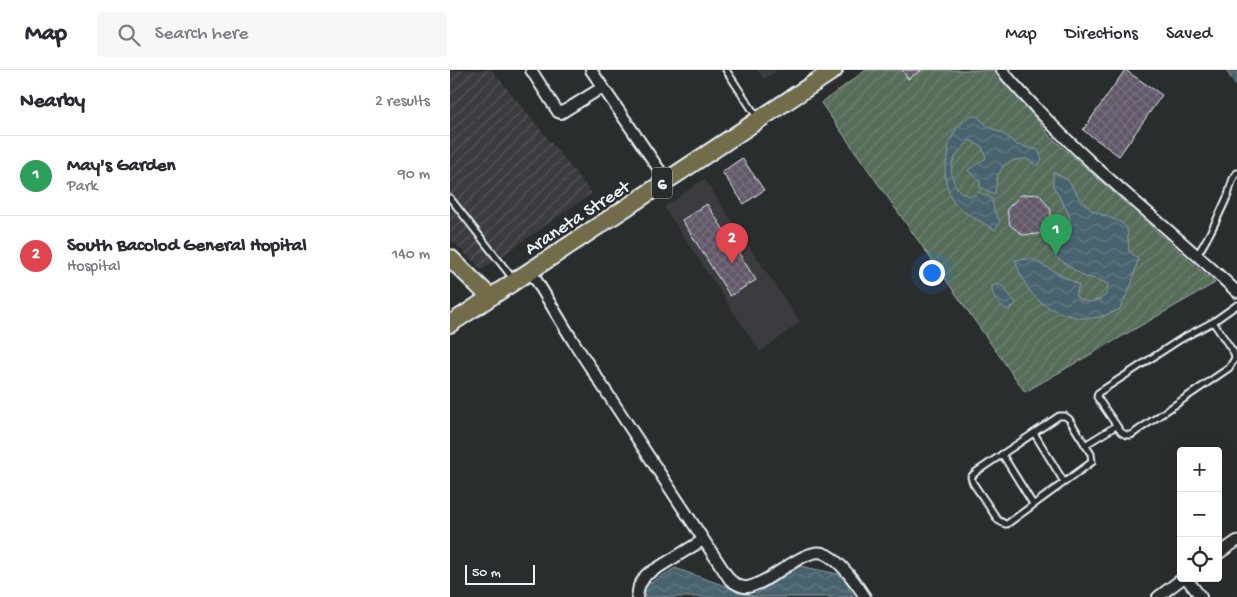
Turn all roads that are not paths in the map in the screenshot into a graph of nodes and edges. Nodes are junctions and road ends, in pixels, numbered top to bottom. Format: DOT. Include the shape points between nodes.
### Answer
graph roads {
  1 [pos="531,70"];
  2 [pos="591,70"];
  3 [pos="726,70"];
  4 [pos="834,70"];
  5 [pos="1002,70"];
  6 [pos="603,87"];
  7 [pos="759,119"];
  8 [pos="1237,173"];
  9 [pos="667,180"];
  10 [pos="450,198"];
  11 [pos="1198,255"];
  12 [pos="450,258"];
  13 [pos="530,270"];
  14 [pos="514,280"];
  15 [pos="1237,292"];
  16 [pos="490,296"];
  17 [pos="1237,305"];
  18 [pos="1213,322"];
  19 [pos="450,324"];
  20 [pos="1116,426"];
  21 [pos="1034,433"];
  22 [pos="1085,445"];
  23 [pos="1002,454"];
  24 [pos="1064,482"];
  25 [pos="1033,504"];
  26 [pos="703,540"];
  27 [pos="1237,541"];
  28 [pos="1222,551"];
  29 [pos="1179,582"];
  30 [pos="1188,582"];
  31 [pos="637,597"];
  32 [pos="865,597"];
  33 [pos="1158,597"];
  34 [pos="1201,597"];
  1 -- 6 [label="street" via="561,114"];
  2 -- 6 [label="street"];
  3 -- 7 [label="lane"];
  4 -- 7 [label="main road, Araneta Street / 6"];
  5 -- 11 [label="street" via="1096,168"];
  6 -- 9 [label="street"];
  7 -- 9 [label="main road, Araneta Street / 6"];
  8 -- 11 [label="lane"];
  9 -- 13 [label="main road, Araneta Street / 6"];
  10 -- 14 [label="lane"];
  11 -- 15 [label="street"];
  12 -- 16 [label="main road"];
  13 -- 14 [label="main road, Araneta Street / 6"];
  13 -- 26 [label="street"];
  14 -- 16 [label="main road, Araneta Street / 6"];
  16 -- 19 [label="main road, 6"];
  17 -- 18 [label="lane"];
  18 -- 20 [label="lane" via="1098,393 1097,397"];
  18 -- 20 [label="lane" via="1234,353 1230,368 1131,435 1126,435"];
  20 -- 22 [label="lane"];
  21 -- 22 [label="lane" via="1064,416"];
  21 -- 23 [label="lane"];
  21 -- 24 [label="lane"];
  22 -- 24 [label="lane" via="1092,462"];
  23 -- 25 [label="lane"];
  23 -- 25 [label="lane" via="971,477 973,483 998,520 1005,524"];
  24 -- 25 [label="lane"];
  26 -- 31 [label="street" via="646,575"];
  26 -- 32 [label="street" via="730,580 742,587 764,581 804,557 822,553 843,568"];
  27 -- 28 [label="street"];
  29 -- 33 [label="street"];
  30 -- 34 [label="street"];
}
